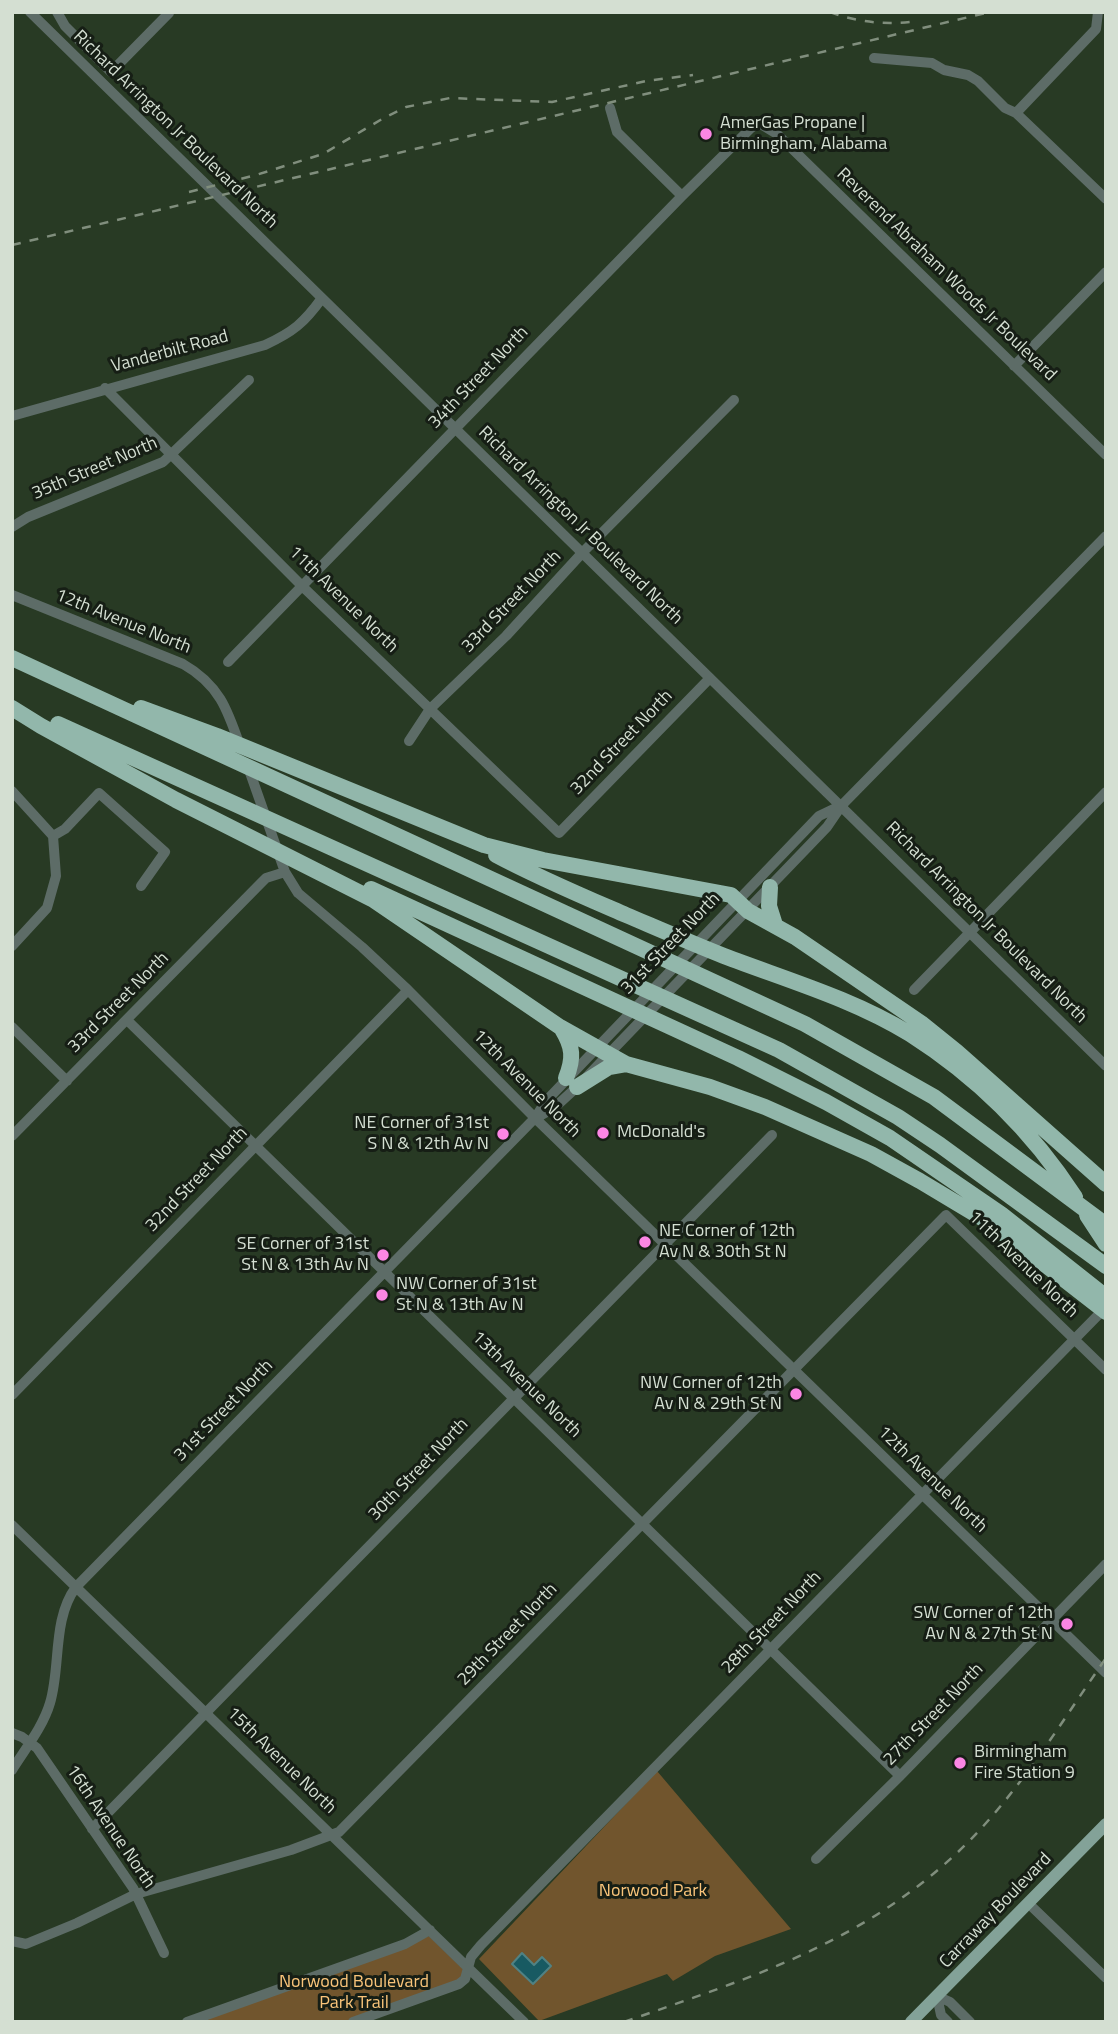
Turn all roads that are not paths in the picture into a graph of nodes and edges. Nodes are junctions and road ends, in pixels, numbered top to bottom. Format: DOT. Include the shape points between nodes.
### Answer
graph roads {
  1 [pos="57,12"];
  2 [pos="1098,12"];
  3 [pos="169,13"];
  4 [pos="33,15"];
  5 [pos="874,58"];
  6 [pos="610,108"];
  7 [pos="1016,113"];
  8 [pos="759,123"];
  9 [pos="682,196"];
  10 [pos="1106,199"];
  11 [pos="1106,272"];
  12 [pos="322,299"];
  13 [pos="1014,366"];
  14 [pos="250,380"];
  15 [pos="105,388"];
  16 [pos="734,400"];
  17 [pos="12,416"];
  18 [pos="455,428"];
  19 [pos="172,455"];
  20 [pos="1106,455"];
  21 [pos="12,527"];
  22 [pos="1106,536"];
  23 [pos="583,552"];
  24 [pos="302,586"];
  25 [pos="12,595"];
  26 [pos="13,658"];
  27 [pos="228,662"];
  28 [pos="710,678"];
  29 [pos="12,706"];
  30 [pos="430,709"];
  31 [pos="409,741"];
  32 [pos="12,790"];
  33 [pos="1106,792"];
  34 [pos="842,805"];
  35 [pos="191,807"];
  36 [pos="559,833"];
  37 [pos="461,835"];
  38 [pos="53,836"];
  39 [pos="283,867"];
  40 [pos="141,886"];
  41 [pos="769,887"];
  42 [pos="743,905"];
  43 [pos="775,925"];
  44 [pos="970,933"];
  45 [pos="12,946"];
  46 [pos="408,990"];
  47 [pos="914,990"];
  48 [pos="127,1020"];
  49 [pos="12,1027"];
  50 [pos="560,1027"];
  51 [pos="603,1051"];
  52 [pos="1103,1057"];
  53 [pos="626,1064"];
  54 [pos="67,1081"];
  55 [pos="571,1082"];
  56 [pos="535,1118"];
  57 [pos="772,1135"];
  58 [pos="12,1136"];
  59 [pos="256,1146"];
  60 [pos="1106,1184"];
  61 [pos="946,1215"];
  62 [pos="1106,1225"];
  63 [pos="665,1244"];
  64 [pos="1106,1244"];
  65 [pos="1100,1262"];
  66 [pos="385,1272"];
  67 [pos="1106,1297"];
  68 [pos="1106,1309"];
  69 [pos="1074,1339"];
  70 [pos="793,1369"];
  71 [pos="1106,1370"];
  72 [pos="12,1395"];
  73 [pos="514,1398"];
  74 [pos="922,1495"];
  75 [pos="642,1523"];
  76 [pos="12,1525"];
  77 [pos="1106,1563"];
  78 [pos="76,1587"];
  79 [pos="1051,1620"];
  80 [pos="771,1649"];
  81 [pos="1106,1674"];
  82 [pos="206,1713"];
  83 [pos="12,1733"];
  84 [pos="29,1742"];
  85 [pos="12,1770"];
  86 [pos="900,1776"];
  87 [pos="1106,1824"];
  88 [pos="92,1829"];
  89 [pos="332,1835"];
  90 [pos="816,1859"];
  91 [pos="136,1895"];
  92 [pos="1028,1903"];
  93 [pos="430,1930"];
  94 [pos="12,1941"];
  95 [pos="164,1953"];
  96 [pos="468,1967"];
  97 [pos="1106,1978"];
  98 [pos="937,1996"];
  99 [pos="187,2022"];
  100 [pos="353,2022"];
  101 [pos="524,2022"];
  102 [pos="911,2022"];
  103 [pos="948,2022"];
  104 [pos="970,2022"];
  1 -- 3 [label="street" via="111,72"];
  2 -- 7 [label="street" via="1096,29"];
  4 -- 12 [label="street, Richard Arrington Jr Boulevard North"];
  5 -- 7 [label="street" via="932,63 968,75"];
  6 -- 9 [label="street" via="617,132"];
  7 -- 10 [label="street"];
  8 -- 9 [label="street, 34th Street North"];
  8 -- 13 [label="street, Reverend Abraham Woods Jr Boulevard" via="777,134"];
  9 -- 18 [label="street, 34th Street North"];
  11 -- 13 [label="street"];
  12 -- 15 [label="street, Vanderbilt Road" via="305,321 265,345"];
  12 -- 18 [label="street, Richard Arrington Jr Boulevard North"];
  13 -- 20 [label="street, Reverend Abraham Woods Jr Boulevard"];
  14 -- 19 [label="street, 35th Street North"];
  15 -- 17 [label="street, Vanderbilt Road"];
  15 -- 19 [label="street, 11th Avenue North"];
  16 -- 23 [label="street, 33rd Street North"];
  18 -- 23 [label="street, Richard Arrington Jr Boulevard North"];
  18 -- 24 [label="street, 34th Street North"];
  19 -- 21 [label="street, 35th Street North"];
  19 -- 24 [label="street, 11th Avenue North"];
  22 -- 34 [label="street, 31st Street North"];
  23 -- 28 [label="street, Richard Arrington Jr Boulevard North"];
  23 -- 30 [label="street, 33rd Street North"];
  24 -- 27 [label="street, 34th Street North"];
  24 -- 30 [label="street, 11th Avenue North"];
  25 -- 39 [label="street, 12th Avenue North" via="158,653 211,683 235,732"];
  26 -- 37 [label="highway"];
  26 -- 62 [label="highway" via="805,1024 934,1097"];
  28 -- 34 [label="street, Richard Arrington Jr Boulevard North"];
  28 -- 36 [label="street, 32nd Street North"];
  29 -- 35 [label="highway"];
  29 -- 65 [label="highway" via="779,1050 898,1117"];
  30 -- 31 [label="street, 33rd Street North"];
  30 -- 36 [label="street, 11th Avenue North"];
  32 -- 38 [label="street"];
  33 -- 44 [label="street"];
  34 -- 41 [label="street, 31st Street North"];
  34 -- 42 [label="street, 31st Street North" via="819,816"];
  34 -- 44 [label="street, Richard Arrington Jr Boulevard North"];
  35 -- 50 [label="highway" via="372,899"];
  35 -- 67 [label="highway" via="790,1083 932,1165"];
  37 -- 42 [label="highway" via="509,852 731,895"];
  37 -- 64 [label="highway" via="543,879 851,1004 908,1033 966,1074 1018,1123 1060,1174"];
  38 -- 40 [label="street" via="99,793 166,852"];
  38 -- 45 [label="street" via="56,876 47,908"];
  39 -- 46 [label="street, 12th Avenue North" via="304,899"];
  39 -- 48 [label="street, 33rd Street North" via="266,878"];
  41 -- 42 [label="street, 31st Street North"];
  41 -- 43 [label="highway"];
  42 -- 43 [label="highway"];
  42 -- 51 [label="street, 31st Street North" via="716,943 637,1024"];
  42 -- 51 [label="street, 31st Street North" via="704,937 625,1017"];
  43 -- 60 [label="highway" via="957,1052"];
  44 -- 47 [label="street"];
  44 -- 52 [label="street, Richard Arrington Jr Boulevard North"];
  46 -- 56 [label="street, 12th Avenue North"];
  46 -- 59 [label="street, 32nd Street North"];
  48 -- 54 [label="street, 33rd Street North"];
  48 -- 59 [label="street, 13th Avenue North"];
  49 -- 54 [label="street"];
  50 -- 51 [label="highway"];
  50 -- 55 [label="highway" via="572,1047"];
  51 -- 53 [label="highway"];
  51 -- 55 [label="street, 31st Street North"];
  53 -- 55 [label="highway"];
  53 -- 68 [label="highway" via="765,1107 826,1133 920,1181 1015,1242"];
  54 -- 58 [label="street, 33rd Street North"];
  55 -- 56 [label="street, 31st Street North" via="554,1108"];
  56 -- 63 [label="street, 12th Avenue North"];
  56 -- 66 [label="street, 31st Street North"];
  57 -- 63 [label="street, 30th Street North"];
  59 -- 66 [label="street, 13th Avenue North"];
  59 -- 72 [label="street, 32nd Street North"];
  61 -- 69 [label="street, 11th Avenue North"];
  61 -- 70 [label="street, 29th Street North"];
  63 -- 70 [label="street, 12th Avenue North"];
  63 -- 73 [label="street, 30th Street North"];
  66 -- 73 [label="street, 13th Avenue North"];
  66 -- 78 [label="street, 31st Street North"];
  68 -- 69 [label="street, 28th Street North"];
  69 -- 71 [label="street, 11th Avenue North"];
  69 -- 74 [label="street, 28th Street North"];
  70 -- 74 [label="street, 12th Avenue North"];
  70 -- 75 [label="street, 29th Street North"];
  73 -- 75 [label="street, 13th Avenue North"];
  73 -- 82 [label="street, 30th Street North"];
  74 -- 79 [label="street, 12th Avenue North"];
  74 -- 80 [label="street, 28th Street North"];
  75 -- 80 [label="street, 13th Avenue North"];
  75 -- 89 [label="street, 29th Street North" via="341,1831"];
  76 -- 78 [label="street, 15th Avenue North"];
  77 -- 79 [label="street, 27th Street North"];
  78 -- 82 [label="street, 15th Avenue North"];
  78 -- 84 [label="street, 31st Street North" via="64,1616 50,1702"];
  79 -- 81 [label="street, 12th Avenue North"];
  79 -- 86 [label="street, 27th Street North"];
  80 -- 86 [label="street, 13th Avenue North"];
  80 -- 96 [label="street, 28th Street North" via="481,1945"];
  82 -- 88 [label="street, 30th Street North"];
  82 -- 89 [label="street, 15th Avenue North"];
  83 -- 84 [label="street, 16th Avenue North"];
  84 -- 85 [label="street, 31st Street North"];
  84 -- 88 [label="street, 16th Avenue North"];
  86 -- 90 [label="street, 27th Street North"];
  87 -- 92 [label="main road, Carraway Boulevard"];
  88 -- 91 [label="street, 16th Avenue North"];
  89 -- 91 [label="street, 29th Street North"];
  89 -- 93 [label="street, 15th Avenue North"];
  91 -- 94 [label="street, 29th Street North" via="26,1944"];
  91 -- 95 [label="street, 16th Avenue North"];
  92 -- 97 [label="street"];
  92 -- 98 [label="main road, Carraway Boulevard"];
  93 -- 96 [label="street, 15th Avenue North"];
  93 -- 99 [label="street" via="405,1944"];
  96 -- 100 [label="street, 28th Street North" via="459,1984"];
  96 -- 101 [label="street, 15th Avenue North"];
  98 -- 102 [label="main road, Carraway Boulevard"];
  98 -- 103 [label="street"];
  98 -- 104 [label="street"];
}
